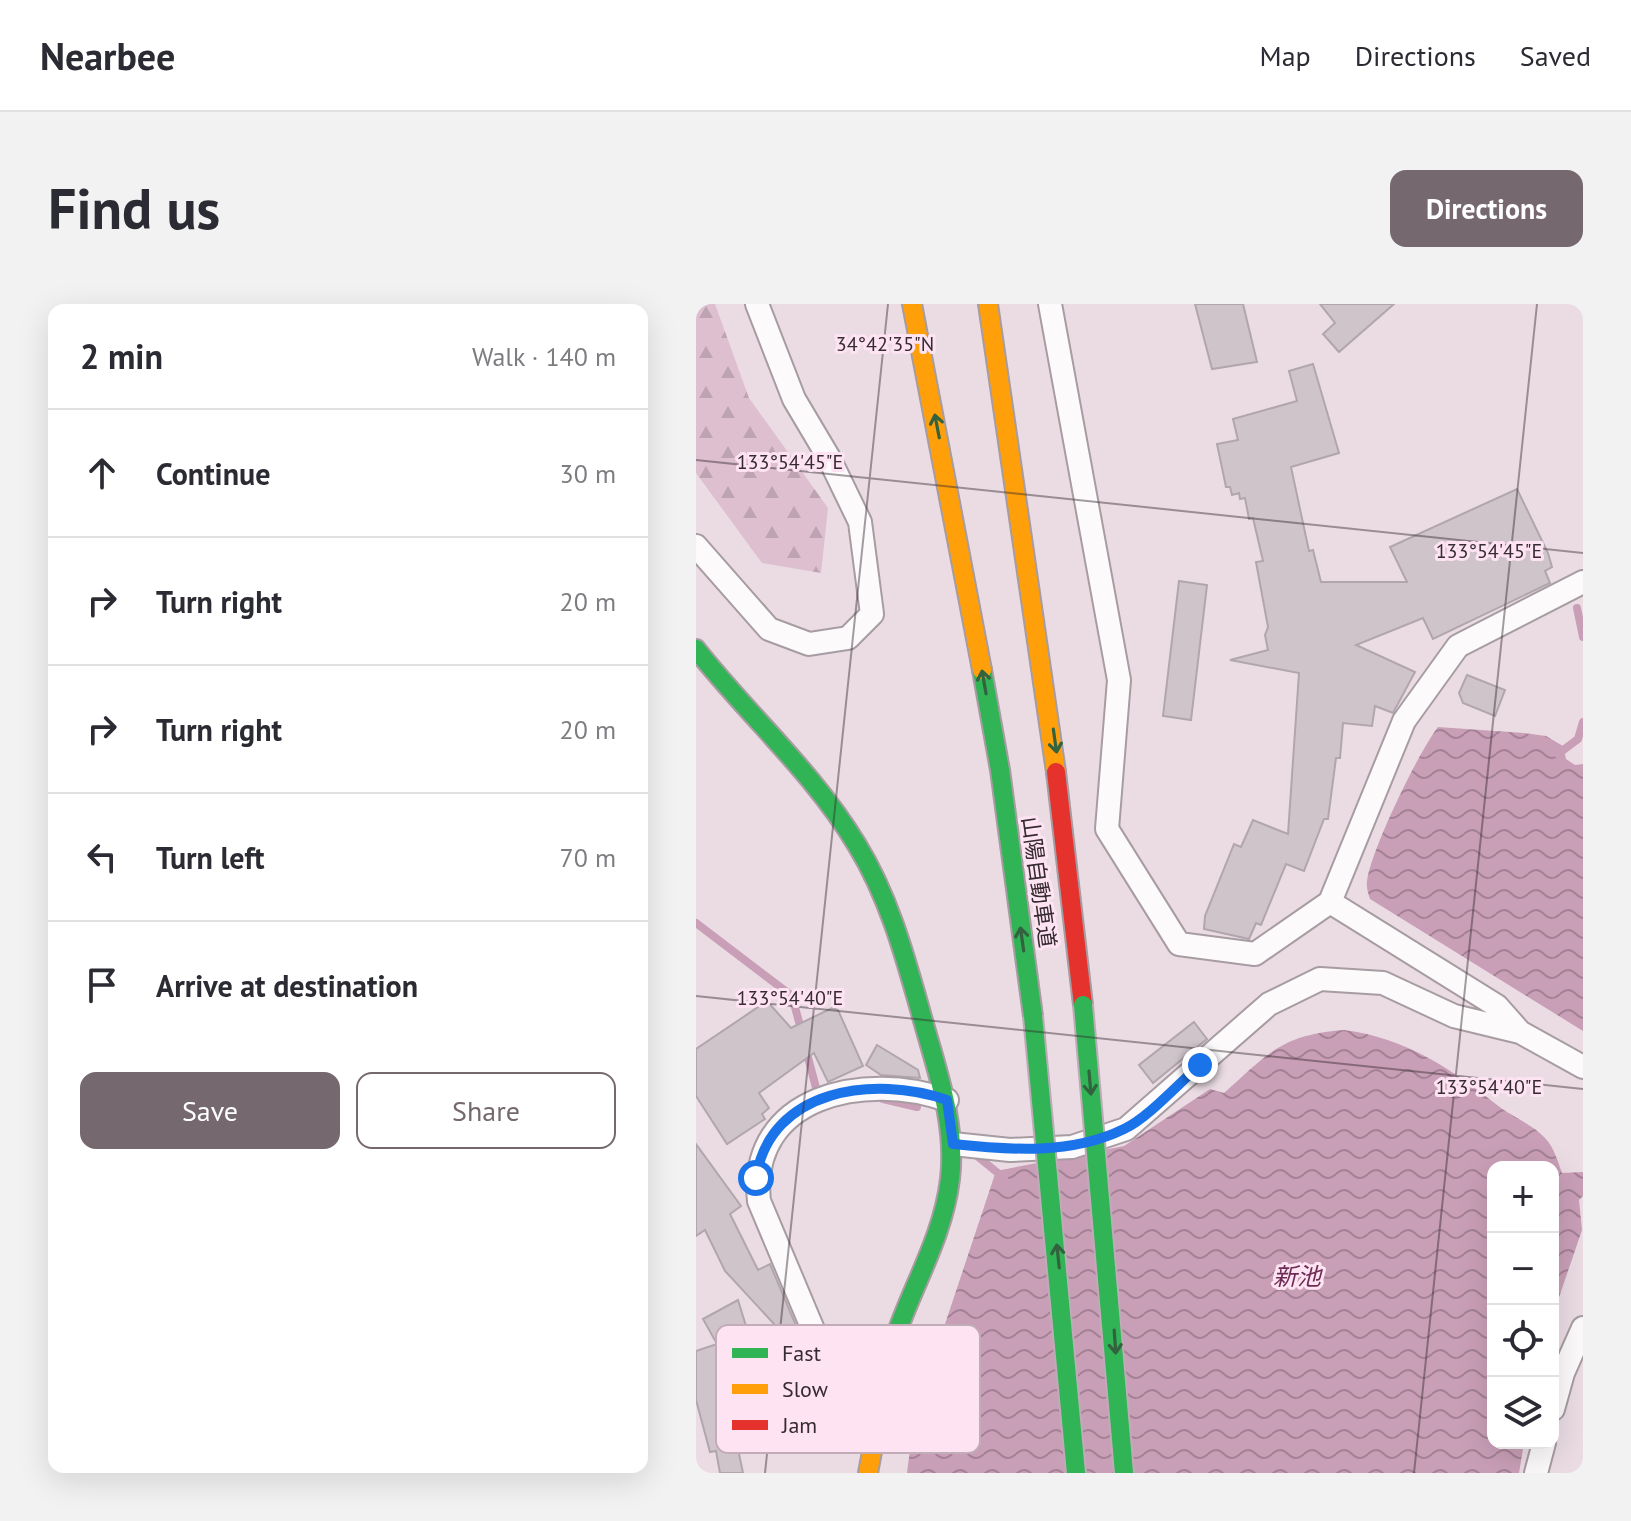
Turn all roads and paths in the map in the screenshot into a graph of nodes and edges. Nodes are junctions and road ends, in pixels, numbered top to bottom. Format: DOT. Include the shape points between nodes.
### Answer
graph roads {
  1 [pos="757,304"];
  2 [pos="912,304"];
  3 [pos="988,304"];
  4 [pos="1050,304"];
  5 [pos="696,546"];
  6 [pos="1583,582"];
  7 [pos="696,649"];
  8 [pos="1330,902"];
  9 [pos="1520,1032"];
  10 [pos="1583,1067"];
  11 [pos="947,1100"];
  12 [pos="953,1144"];
  13 [pos="811,1325"];
  14 [pos="899,1325"];
  15 [pos="1583,1328"];
  16 [pos="1559,1387"];
  17 [pos="1542,1449"];
  18 [pos="871,1453"];
  19 [pos="868,1473"];
  20 [pos="1076,1473"];
  21 [pos="1124,1473"];
  22 [pos="1536,1473"];
  1 -- 5 [label="street" via="794,399 860,522 872,614 848,638 809,644 769,629"];
  20 -- 2 [label="main road, 山陽自動車道, one-way, bridge" via="1033,1016 1000,770"];
  3 -- 21 [label="main road, 山陽自動車道, one-way, bridge" via="1057,754"];
  4 -- 8 [label="street" via="1119,680 1107,829 1179,944 1255,954"];
  6 -- 8 [label="street" via="1458,646 1404,721"];
  7 -- 11 [label="main road" via="799,766 858,846 901,943"];
  8 -- 9 [label="street" via="1497,1006"];
  9 -- 10 [label="street"];
  9 -- 12 [label="street" via="1454,1016 1383,983 1320,979 1269,1004 1126,1129 1072,1147 1010,1150"];
  11 -- 12 [label="main road"];
  11 -- 13 [label="street" via="867,1086 820,1098 788,1120 760,1154 759,1201"];
  12 -- 14 [label="main road" via="937,1237"];
  15 -- 16 [label="street"];
  17 -- 22 [label="street"];
  18 -- 19 [label="main road"];
}
